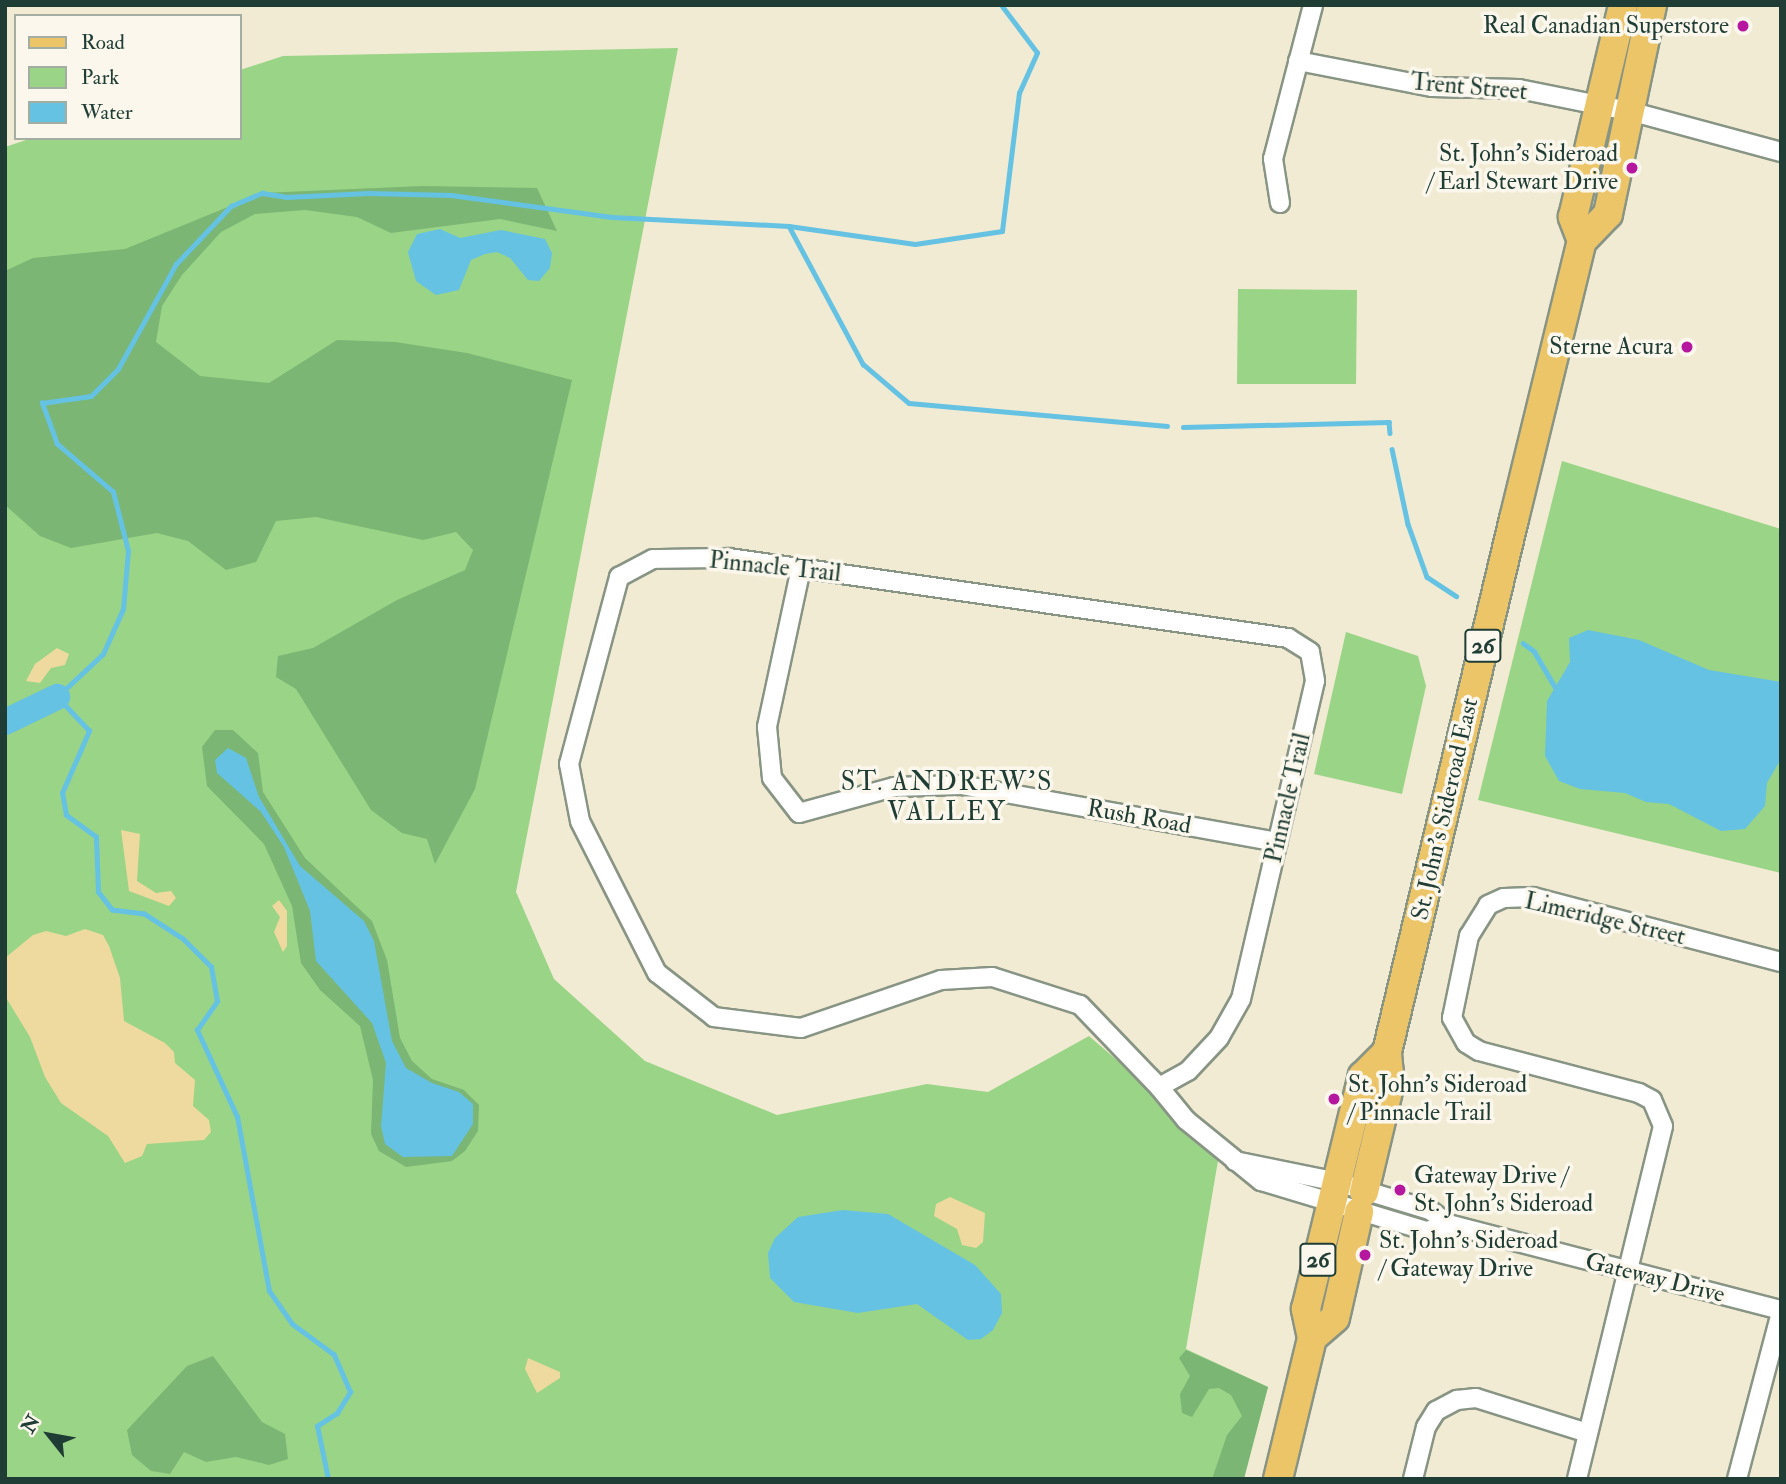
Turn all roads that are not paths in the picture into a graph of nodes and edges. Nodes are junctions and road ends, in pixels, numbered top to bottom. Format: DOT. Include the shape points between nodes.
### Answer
graph roads {
  1 [pos="1313,5"];
  2 [pos="1623,5"];
  3 [pos="1652,5"];
  4 [pos="1298,61"];
  5 [pos="1598,104"];
  6 [pos="1633,112"];
  7 [pos="1781,152"];
  8 [pos="1280,203"];
  9 [pos="1582,241"];
  10 [pos="801,568"];
  11 [pos="1278,842"];
  12 [pos="1781,962"];
  13 [pos="1387,1052"];
  14 [pos="1160,1087"];
  15 [pos="1334,1194"];
  16 [pos="1361,1202"];
  17 [pos="1625,1270"];
  18 [pos="1781,1311"];
  19 [pos="1312,1338"];
  20 [pos="1588,1433"];
  21 [pos="1278,1479"];
  22 [pos="1413,1479"];
  23 [pos="1577,1479"];
  24 [pos="1737,1479"];
  1 -- 4 [label="street"];
  2 -- 5 [label="main road, St. John's Sideroad East / 26"];
  3 -- 6 [label="main road"];
  4 -- 5 [label="street, Trent Street" via="1432,87 1497,85"];
  4 -- 8 [label="street" via="1273,159"];
  5 -- 6 [label="street, Trent Street"];
  5 -- 9 [label="main road, St. John's Sideroad East / 26" via="1573,216"];
  6 -- 7 [label="street, Trent Street"];
  6 -- 9 [label="main road" via="1608,214"];
  9 -- 13 [label="main road, St. John's Sideroad East / 26"];
  10 -- 11 [label="street, Pinnacle Trail" via="1288,638 1310,652 1315,681"];
  10 -- 11 [label="street, Rush Road" via="767,727 772,778 799,813 894,787 961,785"];
  10 -- 14 [label="street, Pinnacle Trail" via="729,558 653,559 619,577 569,764 580,821 656,973 714,1017 801,1028 941,981 992,977 1080,1005"];
  11 -- 14 [label="street, Pinnacle Trail" via="1241,999 1219,1038 1196,1062"];
  12 -- 17 [label="street, Limeridge Street" via="1533,897 1503,898 1478,916 1469,936 1452,1018 1457,1034 1479,1051 1639,1093 1652,1100 1659,1113 1663,1126"];
  13 -- 15 [label="main road, 26" via="1363,1076"];
  13 -- 16 [label="main road, St. John's Sideroad East / 26" via="1390,1083"];
  14 -- 15 [label="street, Pinnacle Trail" via="1186,1121 1235,1161"];
  15 -- 16 [label="street, Pinnacle Trail"];
  15 -- 19 [label="main road, 26" via="1306,1309"];
  16 -- 17 [label="street, Gateway Drive" via="1427,1231 1448,1224"];
  16 -- 19 [label="main road, St. John's Sideroad East / 26" via="1335,1318"];
  17 -- 18 [label="street, Gateway Drive"];
  17 -- 20 [label="street, Limeridge Street"];
  18 -- 24 [label="street"];
  19 -- 21 [label="main road, 26"];
  20 -- 22 [label="street" via="1476,1398 1457,1400 1436,1410 1426,1427"];
  20 -- 23 [label="street, Limeridge Street"];
}
